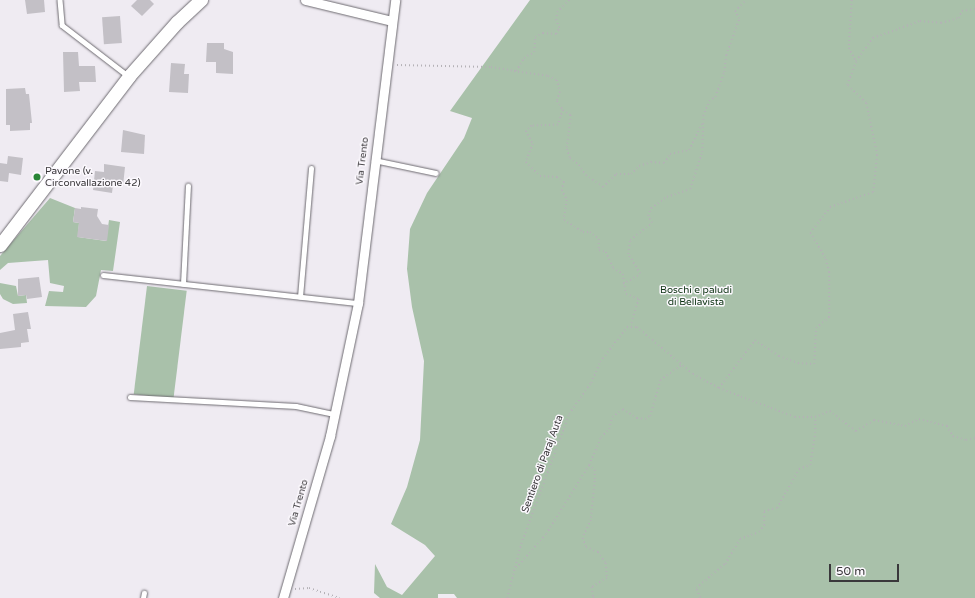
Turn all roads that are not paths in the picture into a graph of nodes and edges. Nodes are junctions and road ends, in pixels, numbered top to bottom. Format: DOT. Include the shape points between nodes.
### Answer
graph roads {
  1 [pos="60,0"];
  2 [pos="201,0"];
  3 [pos="306,0"];
  4 [pos="395,0"];
  5 [pos="392,21"];
  6 [pos="129,76"];
  7 [pos="374,160"];
  8 [pos="311,168"];
  9 [pos="436,173"];
  10 [pos="188,186"];
  11 [pos="0,245"];
  12 [pos="103,274"];
  13 [pos="183,284"];
  14 [pos="300,297"];
  15 [pos="358,303"];
  16 [pos="130,397"];
  17 [pos="335,414"];
  18 [pos="283,598"];
  1 -- 6 [label="lane" via="62,25"];
  2 -- 6 [label="main road" via="177,22"];
  3 -- 5 [label="street"];
  4 -- 5 [label="street, Via Trento"];
  5 -- 7 [label="street, Via Trento"];
  6 -- 11 [label="main road"];
  7 -- 9 [label="lane"];
  7 -- 15 [label="street, Via Trento"];
  8 -- 14 [label="lane"];
  10 -- 13 [label="lane"];
  12 -- 13 [label="lane"];
  13 -- 14 [label="lane"];
  14 -- 15 [label="lane"];
  15 -- 17 [label="street, Via Trento"];
  16 -- 17 [label="lane" via="296,406"];
  17 -- 18 [label="street, Via Trento"];
}
